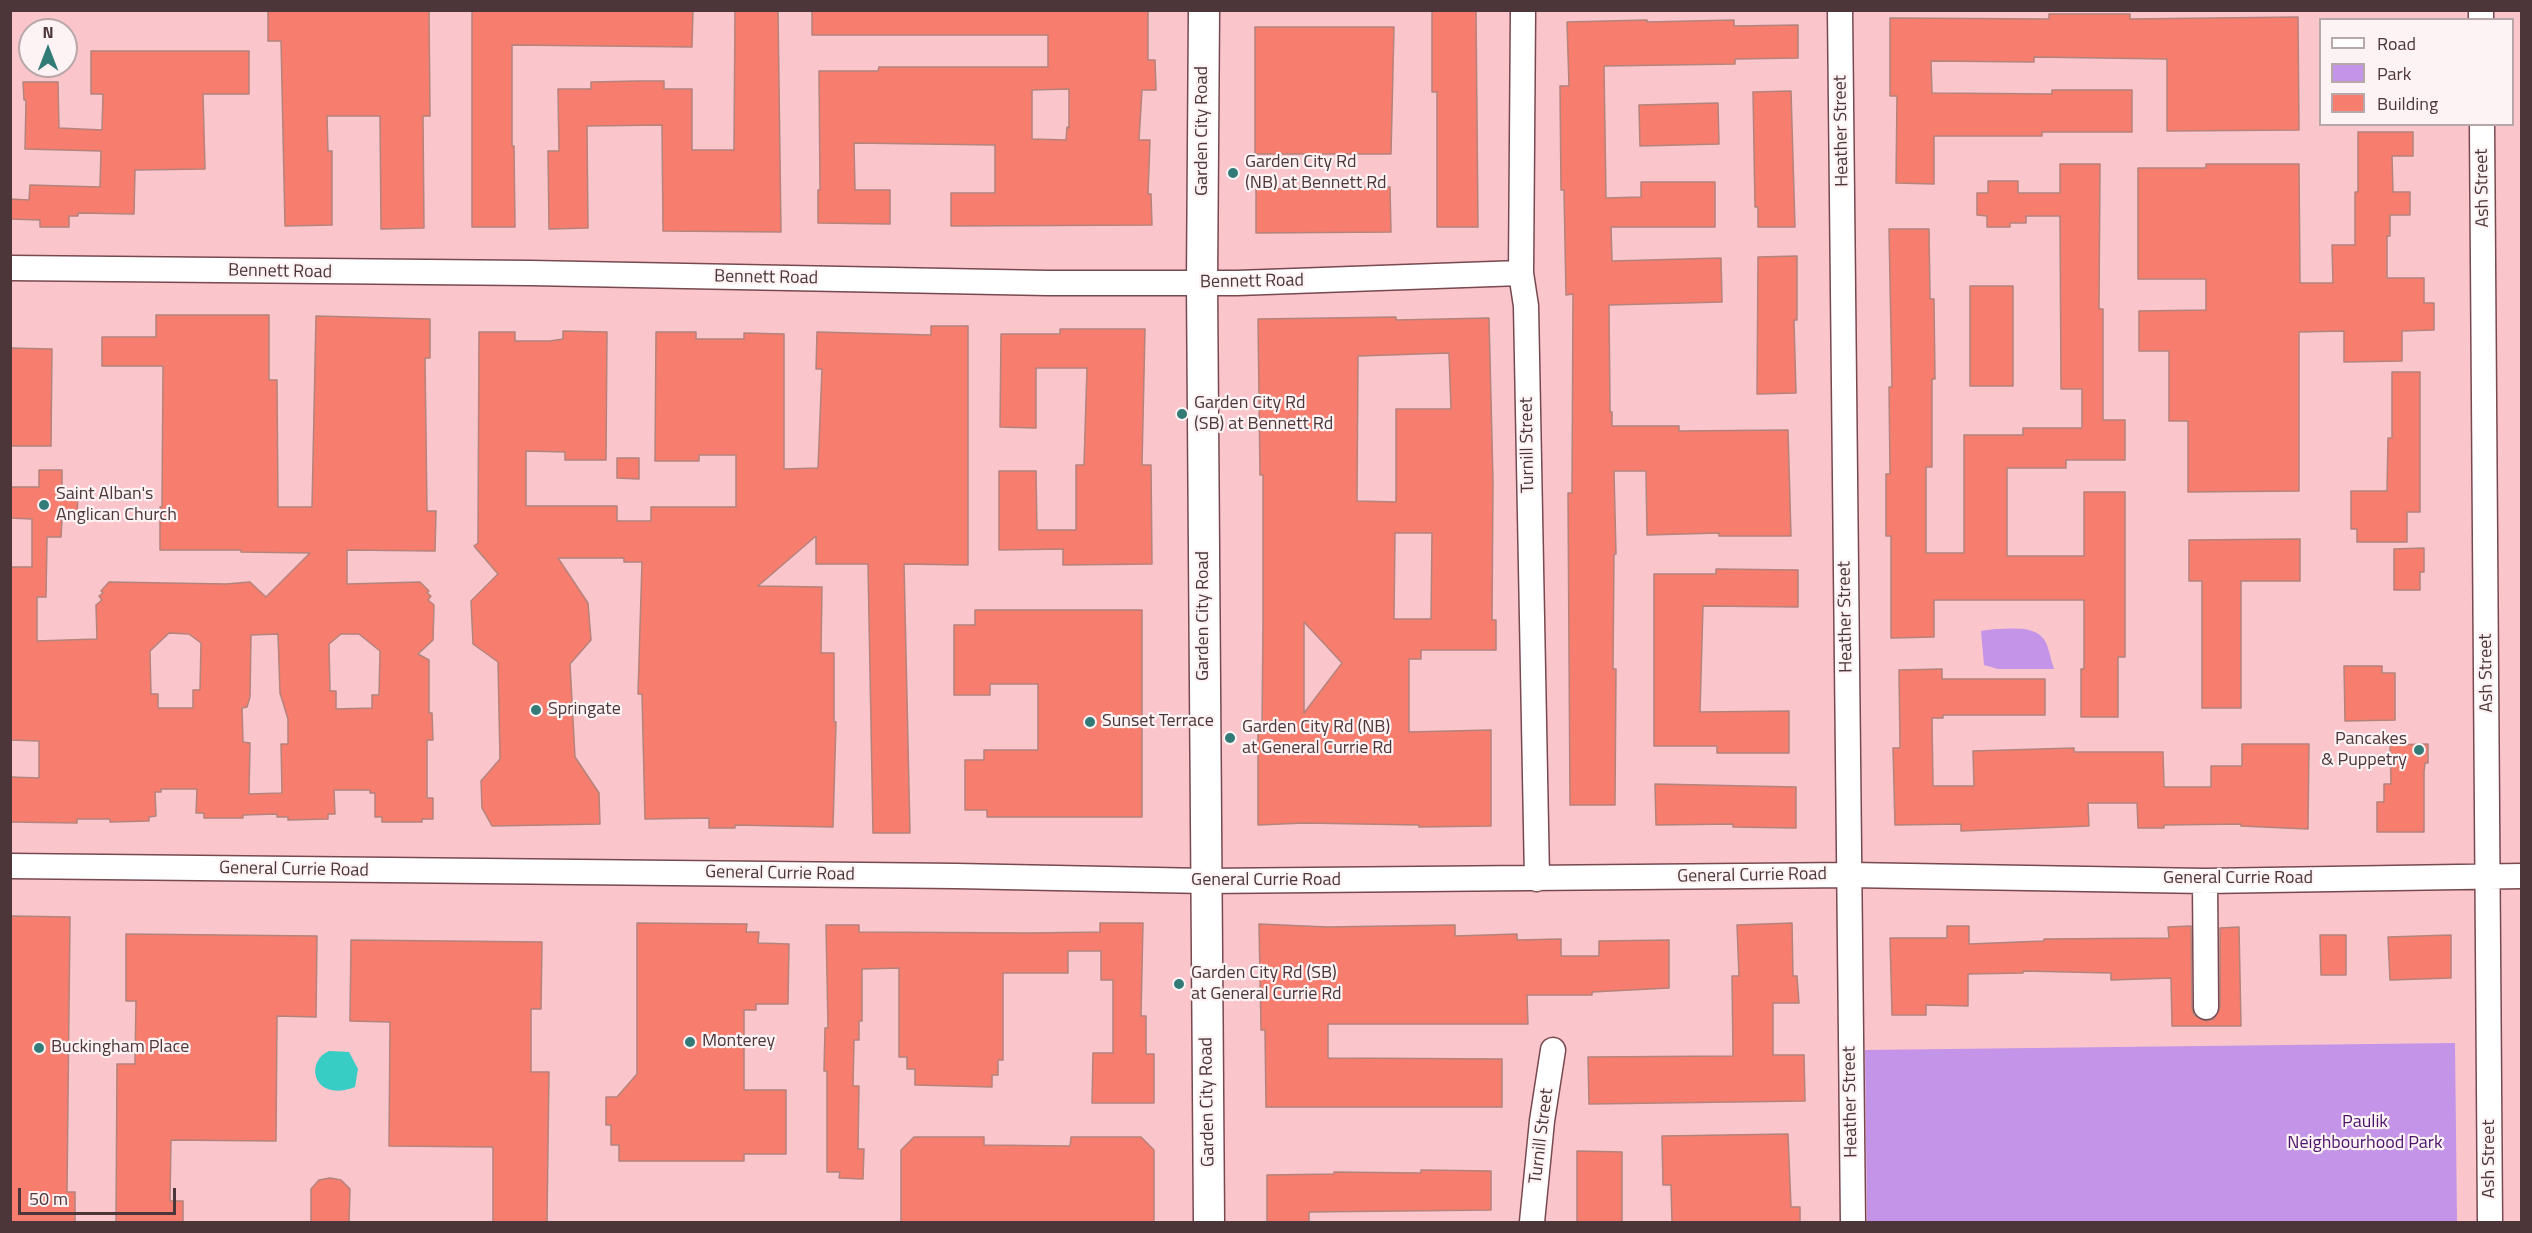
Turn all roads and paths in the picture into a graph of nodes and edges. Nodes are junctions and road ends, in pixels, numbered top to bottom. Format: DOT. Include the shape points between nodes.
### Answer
graph roads {
  1 [pos="1204,10"];
  2 [pos="1523,10"];
  3 [pos="1840,10"];
  4 [pos="2482,126"];
  5 [pos="10,268"];
  6 [pos="1521,273"];
  7 [pos="1202,283"];
  8 [pos="10,866"];
  9 [pos="1850,875"];
  10 [pos="2489,876"];
  11 [pos="2522,876"];
  12 [pos="1537,879"];
  13 [pos="1205,881"];
  14 [pos="2205,881"];
  15 [pos="2206,1007"];
  16 [pos="1553,1050"];
  17 [pos="1209,1222"];
  18 [pos="1532,1222"];
  19 [pos="1853,1222"];
  20 [pos="2490,1222"];
  1 -- 7 [label="street, Garden City Road"];
  2 -- 6 [label="street, Turnill Street"];
  3 -- 9 [label="street, Heather Street"];
  4 -- 10 [label="street, Ash Street"];
  5 -- 7 [label="street, Bennett Road"];
  6 -- 7 [label="street, Bennett Road"];
  6 -- 12 [label="street, Turnill Street" via="1526,306"];
  7 -- 13 [label="street, Garden City Road"];
  8 -- 13 [label="street, General Currie Road"];
  9 -- 12 [label="street, General Currie Road"];
  9 -- 14 [label="street, General Currie Road"];
  9 -- 19 [label="street, Heather Street"];
  10 -- 11 [label="street, General Currie Road"];
  10 -- 14 [label="street, General Currie Road"];
  10 -- 20 [label="street, Ash Street"];
  12 -- 13 [label="street, General Currie Road"];
  13 -- 17 [label="street, Garden City Road"];
  14 -- 15 [label="street"];
  16 -- 18 [label="street, Turnill Street"];
}
